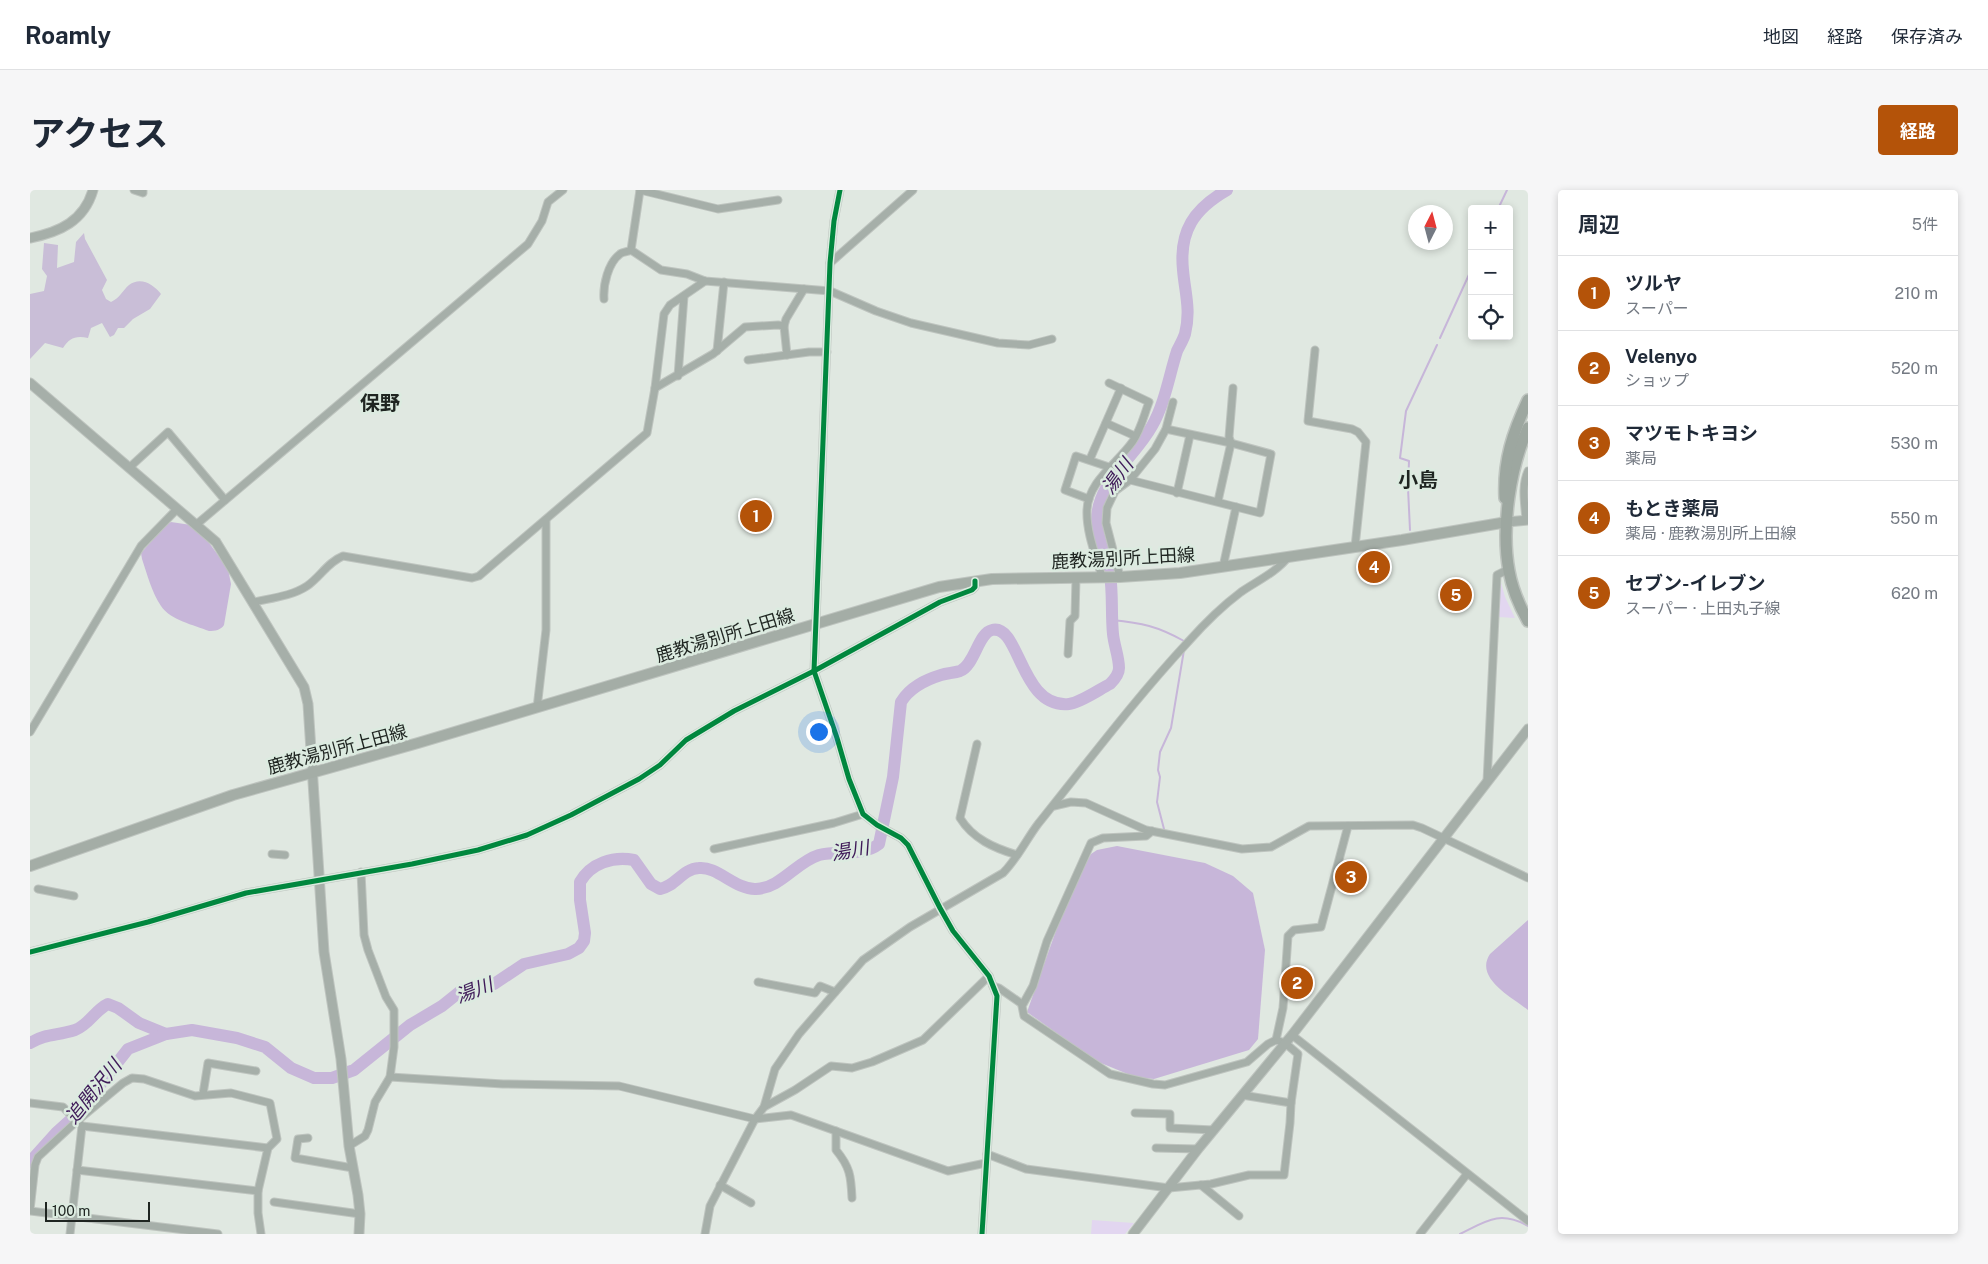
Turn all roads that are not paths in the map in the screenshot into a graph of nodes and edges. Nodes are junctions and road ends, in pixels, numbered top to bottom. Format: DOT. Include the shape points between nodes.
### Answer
graph roads {
  1 [pos="92,190"];
  2 [pos="134,190"];
  3 [pos="144,190"];
  4 [pos="563,190"];
  5 [pos="640,190"];
  6 [pos="840,190"];
  7 [pos="913,190"];
  8 [pos="778,200"];
  9 [pos="30,238"];
  10 [pos="631,250"];
  11 [pos="830,263"];
  12 [pos="705,281"];
  13 [pos="724,282"];
  14 [pos="804,289"];
  15 [pos="830,291"];
  16 [pos="684,296"];
  17 [pos="604,299"];
  18 [pos="784,326"];
  19 [pos="1052,339"];
  20 [pos="1315,350"];
  21 [pos="717,351"];
  22 [pos="826,352"];
  23 [pos="787,355"];
  24 [pos="748,360"];
  25 [pos="678,376"];
  26 [pos="30,383"];
  27 [pos="1110,383"];
  28 [pos="655,388"];
  29 [pos="1121,388"];
  30 [pos="1233,388"];
  31 [pos="1528,400"];
  32 [pos="1173,402"];
  33 [pos="1106,423"];
  34 [pos="1528,428"];
  35 [pos="1166,430"];
  36 [pos="1190,435"];
  37 [pos="1135,436"];
  38 [pos="1231,443"];
  39 [pos="1090,459"];
  40 [pos="130,467"];
  41 [pos="1109,467"];
  42 [pos="1528,471"];
  43 [pos="1130,480"];
  44 [pos="1177,493"];
  45 [pos="1089,499"];
  46 [pos="226,500"];
  47 [pos="1218,502"];
  48 [pos="1236,507"];
  49 [pos="176,509"];
  50 [pos="546,520"];
  51 [pos="1527,520"];
  52 [pos="1507,522"];
  53 [pos="196,524"];
  54 [pos="1355,547"];
  55 [pos="1289,556"];
  56 [pos="1223,568"];
  57 [pos="1509,569"];
  58 [pos="1103,577"];
  59 [pos="1118,577"];
  60 [pos="1076,578"];
  61 [pos="975,581"];
  62 [pos="254,602"];
  63 [pos="1528,620"];
  64 [pos="816,624"];
  65 [pos="1068,654"];
  66 [pos="814,671"];
  67 [pos="537,708"];
  68 [pos="1528,729"];
  69 [pos="30,732"];
  70 [pos="977,744"];
  71 [pos="313,773"];
  72 [pos="1487,782"];
  73 [pos="1053,806"];
  74 [pos="863,814"];
  75 [pos="1348,826"];
  76 [pos="1152,831"];
  77 [pos="1444,840"];
  78 [pos="714,849"];
  79 [pos="272,854"];
  80 [pos="285,855"];
  81 [pos="1017,855"];
  82 [pos="30,866"];
  83 [pos="361,872"];
  84 [pos="1528,878"];
  85 [pos="321,880"];
  86 [pos="38,889"];
  87 [pos="74,896"];
  88 [pos="940,908"];
  89 [pos="30,952"];
  90 [pos="989,976"];
  91 [pos="758,982"];
  92 [pos="993,986"];
  93 [pos="835,992"];
  94 [pos="1022,1004"];
  95 [pos="1292,1035"];
  96 [pos="1276,1040"];
  97 [pos="1285,1043"];
  98 [pos="256,1071"];
  99 [pos="390,1077"];
  100 [pos="203,1094"];
  101 [pos="1242,1096"];
  102 [pos="30,1103"];
  103 [pos="1290,1103"];
  104 [pos="764,1107"];
  105 [pos="1136,1113"];
  106 [pos="756,1119"];
  107 [pos="76,1120"];
  108 [pos="1214,1130"];
  109 [pos="836,1131"];
  110 [pos="308,1138"];
  111 [pos="349,1146"];
  112 [pos="268,1148"];
  113 [pos="1156,1148"];
  114 [pos="1198,1148"];
  115 [pos="987,1154"];
  116 [pos="986,1163"];
  117 [pos="353,1168"];
  118 [pos="77,1170"];
  119 [pos="1467,1174"];
  120 [pos="720,1185"];
  121 [pos="1201,1185"];
  122 [pos="1169,1188"];
  123 [pos="258,1191"];
  124 [pos="852,1198"];
  125 [pos="274,1202"];
  126 [pos="751,1203"];
  127 [pos="30,1210"];
  128 [pos="360,1214"];
  129 [pos="72,1216"];
  130 [pos="1239,1216"];
  131 [pos="1528,1221"];
  132 [pos="159,1231"];
  133 [pos="70,1234"];
  134 [pos="216,1234"];
  135 [pos="261,1234"];
  136 [pos="359,1234"];
  137 [pos="705,1234"];
  138 [pos="982,1234"];
  139 [pos="1133,1234"];
  140 [pos="1420,1234"];
  1 -- 9 [label="street" via="84,210 69,225"];
  2 -- 3 [label="street" via="143,193"];
  4 -- 46 [label="street" via="548,202 542,221 528,244"];
  5 -- 8 [label="street" via="718,209"];
  5 -- 10 [label="street"];
  6 -- 11 [label="street"];
  7 -- 11 [label="street"];
  10 -- 12 [label="street" via="661,270"];
  10 -- 17 [label="street" via="620,254 607,273"];
  11 -- 15 [label="street"];
  12 -- 13 [label="street"];
  12 -- 16 [label="street"];
  13 -- 14 [label="street"];
  13 -- 21 [label="street"];
  14 -- 15 [label="street"];
  14 -- 18 [label="street"];
  15 -- 19 [label="street" via="911,323 998,343 1029,345"];
  15 -- 22 [label="street"];
  16 -- 25 [label="street"];
  16 -- 28 [label="street" via="670,305 664,314"];
  18 -- 21 [label="street" via="745,327"];
  18 -- 23 [label="street"];
  20 -- 54 [label="street" via="1308,421 1352,429 1366,442"];
  21 -- 25 [label="street"];
  22 -- 23 [label="street"];
  22 -- 64 [label="street"];
  23 -- 24 [label="street"];
  25 -- 28 [label="street"];
  26 -- 40 [label="street"];
  27 -- 29 [label="street"];
  28 -- 50 [label="street" via="647,433"];
  29 -- 33 [label="street"];
  29 -- 37 [label="street" via="1149,402"];
  30 -- 38 [label="street"];
  31 -- 52 [label="main road" via="1506,458"];
  32 -- 35 [label="street"];
  33 -- 37 [label="street"];
  33 -- 39 [label="street"];
  34 -- 52 [label="main road" via="1515,469"];
  35 -- 36 [label="street"];
  35 -- 43 [label="street"];
  36 -- 38 [label="street"];
  36 -- 44 [label="street"];
  37 -- 41 [label="street"];
  38 -- 47 [label="street"];
  38 -- 48 [label="street" via="1271,454 1260,513"];
  39 -- 41 [label="street"];
  39 -- 45 [label="street" via="1076,456 1065,490"];
  40 -- 46 [label="street" via="168,432"];
  40 -- 49 [label="street"];
  41 -- 45 [label="street"];
  42 -- 51 [label="street" via="1524,490"];
  43 -- 44 [label="street"];
  43 -- 59 [label="street" via="1115,491 1107,508 1106,523"];
  44 -- 47 [label="street"];
  45 -- 58 [label="street" via="1089,529"];
  46 -- 53 [label="street"];
  47 -- 48 [label="street"];
  48 -- 56 [label="street"];
  49 -- 53 [label="street"];
  49 -- 69 [label="street" via="141,546"];
  50 -- 62 [label="street" via="479,576 472,578 343,556 335,559 307,586 291,594"];
  50 -- 67 [label="street" via="546,630"];
  51 -- 52 [label="street"];
  52 -- 54 [label="main road, 鹿教湯別所上田線"];
  52 -- 57 [label="main road"];
  53 -- 62 [label="street" via="216,542"];
  54 -- 55 [label="main road, 鹿教湯別所上田線"];
  55 -- 56 [label="main road, 鹿教湯別所上田線"];
  55 -- 73 [label="street" via="1282,566 1213,615 1138,698"];
  56 -- 59 [label="main road, 鹿教湯別所上田線"];
  57 -- 63 [label="main road" via="1516,595"];
  57 -- 72 [label="street" via="1497,574"];
  58 -- 59 [label="main road, 鹿教湯別所上田線"];
  58 -- 60 [label="main road, 鹿教湯別所上田線"];
  60 -- 61 [label="main road, 鹿教湯別所上田線"];
  60 -- 65 [label="street" via="1075,616 1070,621"];
  61 -- 64 [label="main road, 鹿教湯別所上田線" via="940,587"];
  61 -- 66 [label="street" via="972,590 940,602"];
  62 -- 71 [label="street" via="304,687"];
  64 -- 66 [label="street"];
  64 -- 67 [label="main road, 鹿教湯別所上田線"];
  66 -- 74 [label="street" via="838,738 848,779"];
  66 -- 83 [label="street" via="700,731 640,778 527,835 478,850"];
  67 -- 71 [label="main road, 鹿教湯別所上田線"];
  68 -- 72 [label="street"];
  70 -- 81 [label="street" via="960,818 967,830 995,848"];
  71 -- 82 [label="main road, 鹿教湯別所上田線" via="189,810"];
  71 -- 85 [label="street"];
  72 -- 77 [label="street"];
  73 -- 76 [label="street" via="1086,803"];
  73 -- 81 [label="street"];
  74 -- 78 [label="street"];
  74 -- 88 [label="street" via="908,845"];
  75 -- 76 [label="street" via="1309,826 1271,848 1247,849"];
  75 -- 77 [label="street" via="1413,826"];
  75 -- 96 [label="street" via="1320,927 1294,930 1288,936"];
  76 -- 94 [label="street" via="1146,836 1103,838 1091,843 1046,941 1033,986"];
  77 -- 84 [label="street"];
  77 -- 95 [label="street"];
  79 -- 80 [label="street"];
  81 -- 88 [label="street" via="996,879"];
  83 -- 85 [label="street"];
  83 -- 99 [label="street" via="364,935 394,1010"];
  85 -- 89 [label="street" via="246,893"];
  85 -- 111 [label="street" via="324,952 342,1059"];
  86 -- 87 [label="street"];
  88 -- 90 [label="street"];
  88 -- 93 [label="street" via="863,960"];
  90 -- 92 [label="street"];
  90 -- 104 [label="street" via="922,1040 852,1068 831,1066"];
  91 -- 93 [label="street" via="815,993 820,986"];
  92 -- 94 [label="street"];
  92 -- 115 [label="street" via="997,996"];
  93 -- 104 [label="street" via="799,1034 775,1069"];
  94 -- 96 [label="street" via="1024,1016 1110,1074 1153,1084 1165,1085 1247,1062"];
  95 -- 97 [label="street"];
  95 -- 119 [label="street"];
  96 -- 97 [label="street"];
  97 -- 101 [label="street"];
  97 -- 103 [label="street" via="1298,1054"];
  98 -- 100 [label="street" via="208,1063"];
  99 -- 106 [label="street" via="503,1084 619,1086"];
  99 -- 111 [label="street" via="375,1102 365,1136"];
  100 -- 107 [label="street" via="195,1096 132,1078"];
  100 -- 112 [label="street" via="231,1093 270,1103 278,1139"];
  101 -- 103 [label="street"];
  101 -- 108 [label="street"];
  102 -- 107 [label="street" via="63,1107"];
  103 -- 121 [label="street" via="1284,1175 1249,1175"];
  104 -- 106 [label="street"];
  105 -- 108 [label="street" via="1170,1114 1170,1128"];
  106 -- 109 [label="street" via="791,1115"];
  106 -- 120 [label="street"];
  107 -- 112 [label="street"];
  107 -- 118 [label="street"];
  107 -- 127 [label="street" via="38,1157"];
  108 -- 114 [label="street"];
  109 -- 116 [label="street" via="948,1172"];
  109 -- 124 [label="street" via="836,1150 850,1174"];
  110 -- 117 [label="street" via="298,1139 295,1158"];
  111 -- 117 [label="street"];
  112 -- 123 [label="street"];
  113 -- 114 [label="street"];
  114 -- 122 [label="street"];
  115 -- 116 [label="street"];
  115 -- 122 [label="street" via="1026,1169"];
  116 -- 138 [label="street"];
  117 -- 128 [label="street"];
  118 -- 123 [label="street"];
  118 -- 129 [label="street"];
  119 -- 131 [label="street"];
  119 -- 140 [label="street"];
  120 -- 126 [label="street"];
  120 -- 137 [label="street" via="710,1206"];
  121 -- 122 [label="street"];
  121 -- 130 [label="street"];
  122 -- 139 [label="street"];
  123 -- 135 [label="street"];
  125 -- 128 [label="street"];
  127 -- 129 [label="street"];
  128 -- 136 [label="street"];
  129 -- 132 [label="street"];
  129 -- 133 [label="street"];
  132 -- 134 [label="street"];
}
